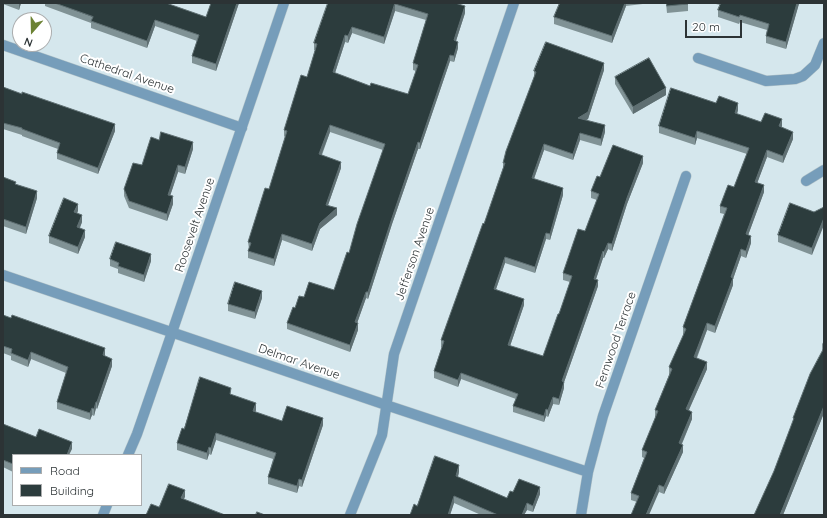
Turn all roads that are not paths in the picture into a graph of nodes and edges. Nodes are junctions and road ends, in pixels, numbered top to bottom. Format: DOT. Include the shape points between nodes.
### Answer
graph roads {
  1 [pos="284,3"];
  2 [pos="514,3"];
  3 [pos="824,43"];
  4 [pos="3,45"];
  5 [pos="698,58"];
  6 [pos="242,128"];
  7 [pos="824,170"];
  8 [pos="686,176"];
  9 [pos="806,181"];
  10 [pos="3,275"];
  11 [pos="172,333"];
  12 [pos="386,405"];
  13 [pos="128,454"];
  14 [pos="588,472"];
  15 [pos="350,515"];
  16 [pos="581,515"];
  1 -- 6 [label="street, Roosevelt Avenue"];
  2 -- 12 [label="street, Jefferson Avenue" via="394,354"];
  3 -- 5 [label="street" via="815,66 795,80 766,81"];
  4 -- 6 [label="street, Cathedral Avenue"];
  6 -- 11 [label="street, Roosevelt Avenue"];
  7 -- 9 [label="street"];
  8 -- 14 [label="street, Fernwood Terrace" via="603,416"];
  10 -- 11 [label="street, Delmar Avenue"];
  11 -- 12 [label="street, Delmar Avenue"];
  11 -- 13 [label="street, Roosevelt Avenue"];
  12 -- 14 [label="street, Delmar Avenue"];
  12 -- 15 [label="street, Jefferson Avenue" via="382,435"];
  14 -- 16 [label="street, Fernwood Terrace"];
}
